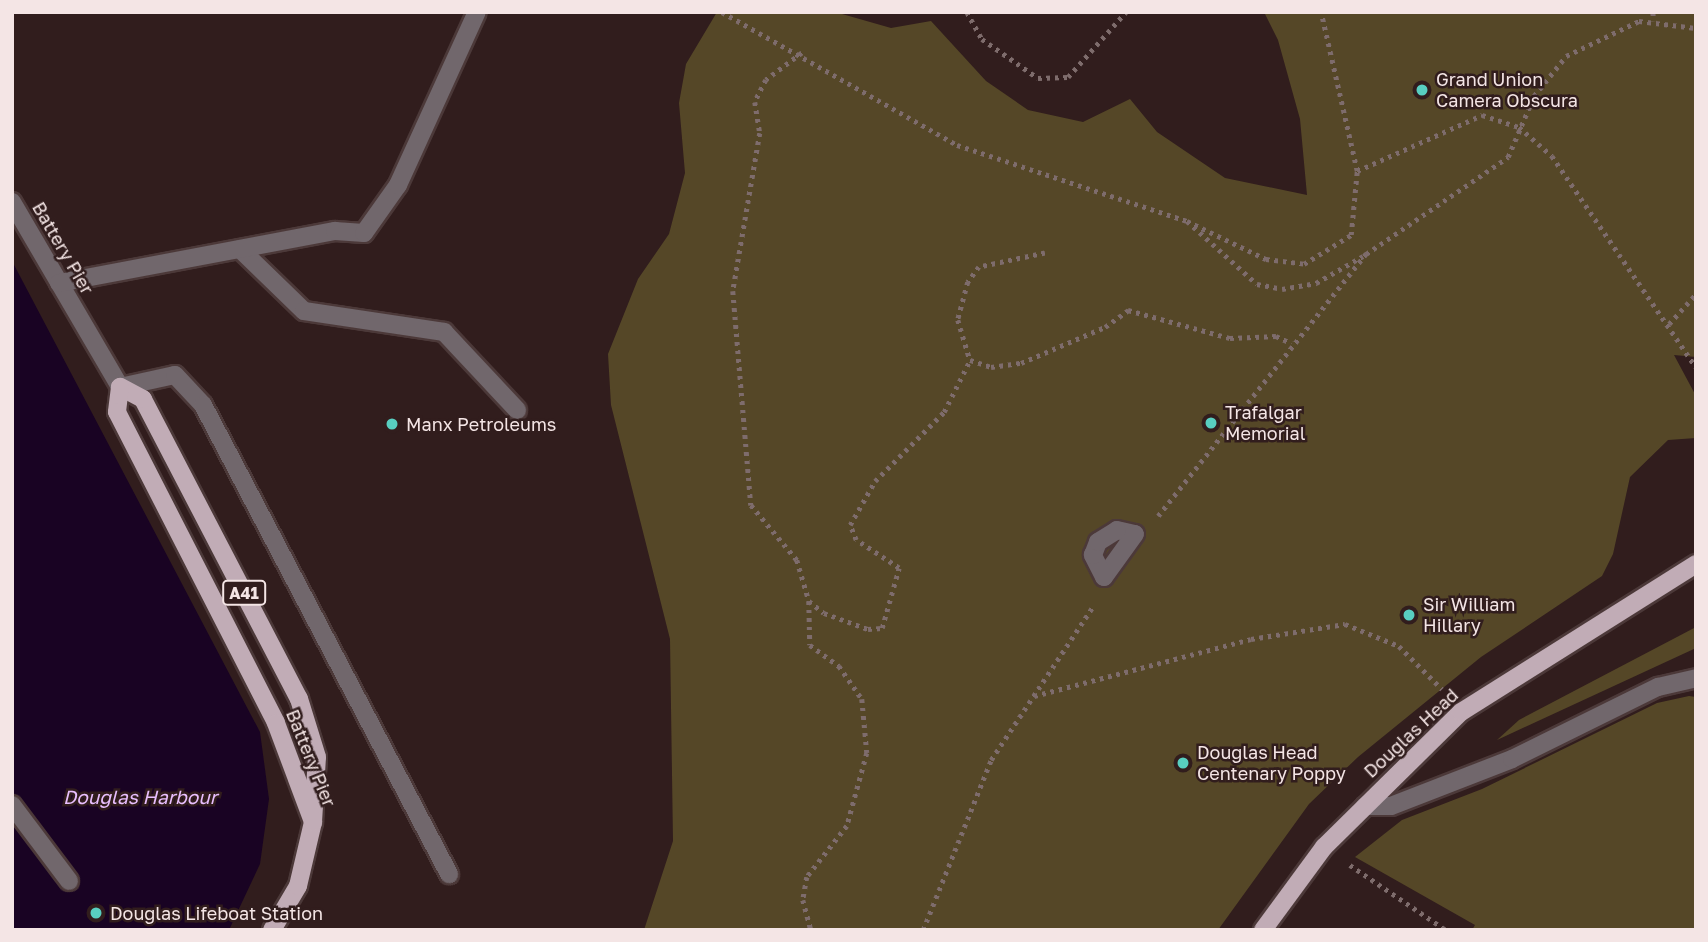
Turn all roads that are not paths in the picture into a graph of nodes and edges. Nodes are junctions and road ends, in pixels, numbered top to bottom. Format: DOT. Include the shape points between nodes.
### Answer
graph roads {
  1 [pos="477,12"];
  2 [pos="12,202"];
  3 [pos="240,249"];
  4 [pos="60,283"];
  5 [pos="120,387"];
  6 [pos="517,410"];
  7 [pos="1696,564"];
  8 [pos="1696,678"];
  9 [pos="12,805"];
  10 [pos="1365,806"];
  11 [pos="313,822"];
  12 [pos="449,874"];
  13 [pos="69,881"];
  14 [pos="272,930"];
  15 [pos="1264,930"];
  1 -- 3 [label="street" via="398,185 363,233 335,231"];
  2 -- 4 [label="street, Battery Pier"];
  3 -- 4 [label="street"];
  3 -- 6 [label="street" via="304,311 444,332"];
  4 -- 5 [label="street, Battery Pier"];
  5 -- 11 [label="main road, Battery Pier / A41" via="117,412 276,723"];
  5 -- 11 [label="main road, Battery Pier / A41" via="143,399 299,699 317,757"];
  5 -- 12 [label="street" via="175,375 202,405"];
  7 -- 10 [label="main road, Douglas Head" via="1461,712"];
  8 -- 10 [label="street" via="1658,687 1512,759 1415,796"];
  9 -- 13 [label="street"];
  10 -- 15 [label="main road, Douglas Head" via="1324,847"];
  11 -- 14 [label="main road, A41" via="298,886"];
}
